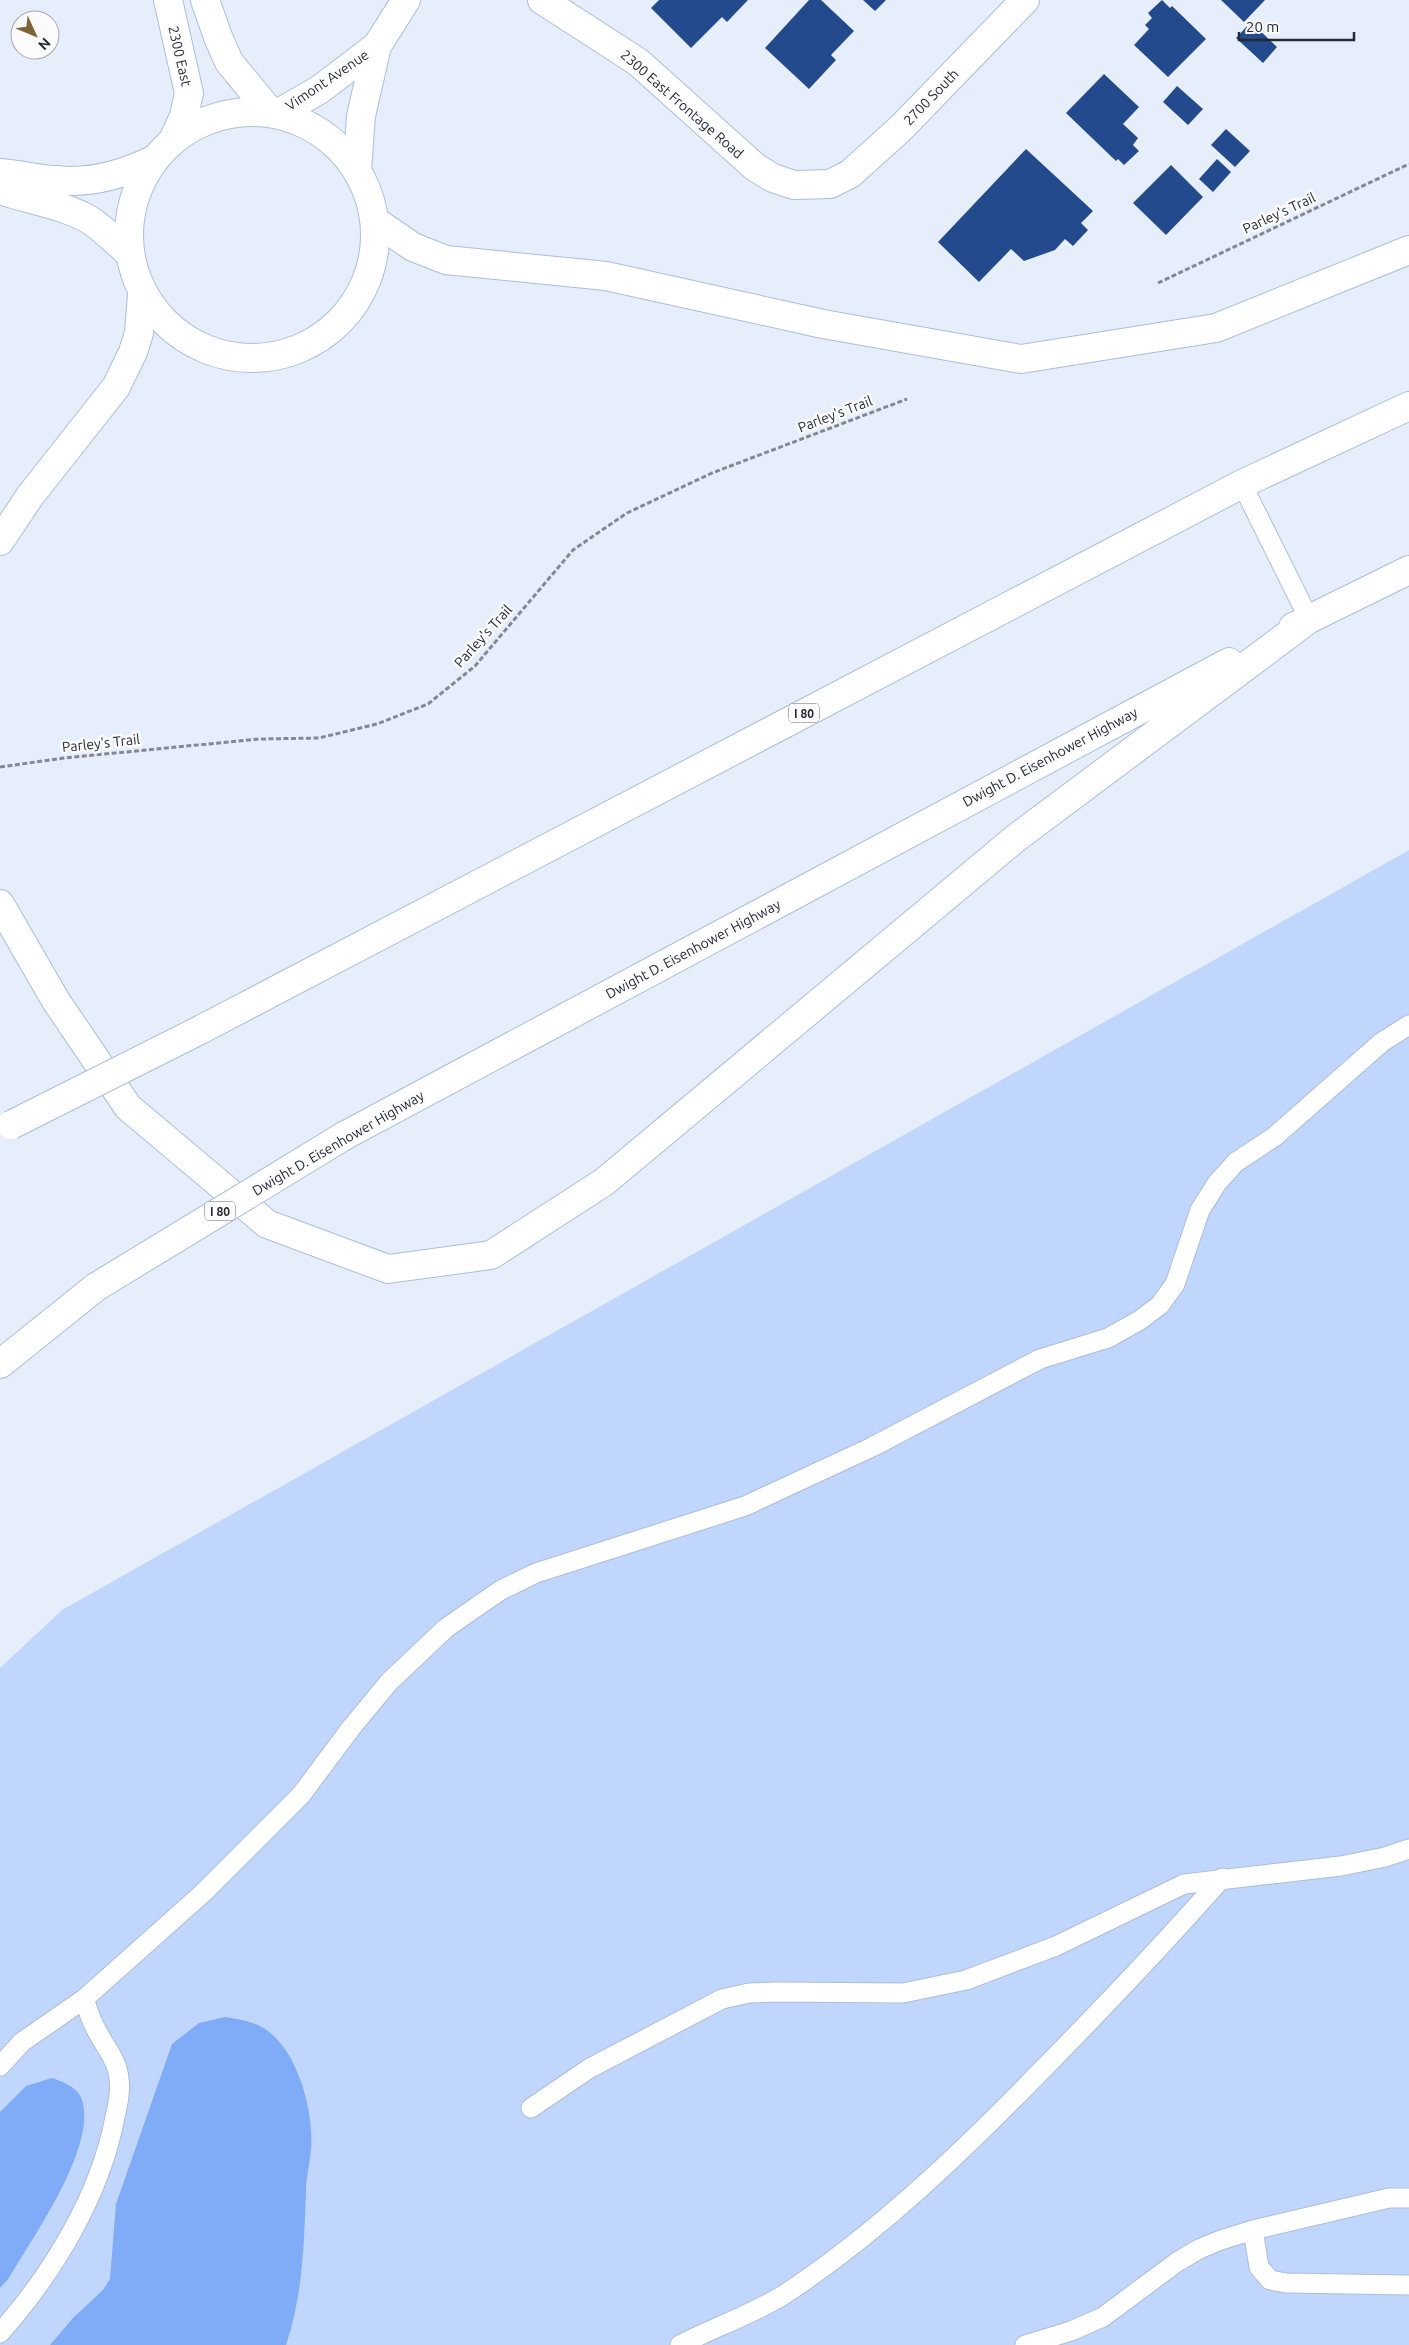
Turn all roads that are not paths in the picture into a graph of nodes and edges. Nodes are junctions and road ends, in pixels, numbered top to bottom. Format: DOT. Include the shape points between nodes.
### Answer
graph roads {
  1 [pos="168,0"];
  2 [pos="206,0"];
  3 [pos="406,0"];
  4 [pos="542,0"];
  5 [pos="1025,0"];
  6 [pos="377,46"];
  7 [pos="274,114"];
  8 [pos="164,150"];
  9 [pos="357,171"];
  10 [pos="0,173"];
  11 [pos="830,184"];
  12 [pos="0,190"];
  13 [pos="375,221"];
  14 [pos="1409,250"];
  15 [pos="130,254"];
  16 [pos="142,294"];
  17 [pos="1409,406"];
  18 [pos="1242,484"];
  19 [pos="0,540"];
  20 [pos="1409,570"];
  21 [pos="1309,619"];
  22 [pos="0,904"];
  23 [pos="1409,1025"];
  24 [pos="5,1128"];
  25 [pos="0,1364"];
  26 [pos="1409,1849"];
  27 [pos="1222,1878"];
  28 [pos="84,1999"];
  29 [pos="0,2066"];
  30 [pos="532,2108"];
  31 [pos="1409,2198"];
  32 [pos="1253,2230"];
  33 [pos="1409,2285"];
  34 [pos="0,2333"];
  35 [pos="680,2345"];
  36 [pos="1025,2345"];
  1 -- 8 [label="main road, 2300 East" via="189,93 184,116"];
  2 -- 7 [label="main road" via="229,62"];
  3 -- 6 [label="main road, Vimont Avenue"];
  4 -- 11 [label="main road, 2300 East Frontage Road" via="638,62 761,171 794,185"];
  5 -- 11 [label="main road, 2700 South" via="876,152 850,174"];
  6 -- 7 [label="main road, Vimont Avenue" via="332,81"];
  6 -- 9 [label="main road, Vimont Avenue" via="361,116"];
  7 -- 8 [label="main road" via="233,113 212,118 192,127"];
  7 -- 9 [label="main road" via="298,120 318,131 335,144"];
  8 -- 10 [label="main road" via="114,176 84,181 57,181"];
  8 -- 15 [label="main road, 2300 East" via="136,191 130,212"];
  9 -- 13 [label="main road" via="370,199"];
  12 -- 15 [label="main road" via="78,214 96,224"];
  13 -- 14 [label="main road" via="413,247 446,260 606,276 823,324 1021,359 1216,328"];
  13 -- 16 [label="main road" via="371,265 354,305 323,336 285,354 244,358 223,356 203,349 184,340 168,326"];
  15 -- 16 [label="main road, 2300 East"];
  16 -- 19 [label="main road" via="137,340 125,372"];
  17 -- 18 [label="main road, I 80"];
  18 -- 21 [label="lane"];
  18 -- 24 [label="main road, I 80, bridge" via="202,1029"];
  20 -- 21 [label="main road, Dwight D. Eisenhower Highway / I 80"];
  21 -- 22 [label="main road" via="1016,838 604,1182 491,1255 388,1269 267,1224 128,1107 56,1001"];
  21 -- 25 [label="main road, Dwight D. Eisenhower Highway / I 80, bridge" via="344,1136 96,1287"];
  23 -- 28 [label="lane" via="1382,1042 1274,1137 1236,1162 1217,1183 1200,1210 1175,1284 1160,1305 1140,1320 1108,1338 1040,1359 872,1447 745,1506 536,1573 501,1590 446,1628 389,1682 301,1795 203,1894"];
  26 -- 27 [label="lane" via="1385,1858 1341,1866"];
  27 -- 30 [label="lane" via="1184,1884 1056,1946 966,1980 903,1993 767,1992 722,1999 590,2068"];
  27 -- 35 [label="lane" via="1146,1964 1027,2085 912,2195 784,2295"];
  28 -- 29 [label="lane" via="22,2042"];
  28 -- 34 [label="lane" via="96,2030 114,2060 119,2079 111,2138 98,2179 49,2270"];
  31 -- 32 [label="lane" via="1388,2198"];
  32 -- 33 [label="lane" via="1259,2267 1270,2280"];
  32 -- 36 [label="lane" via="1199,2250 1177,2262 1103,2317"];
}
